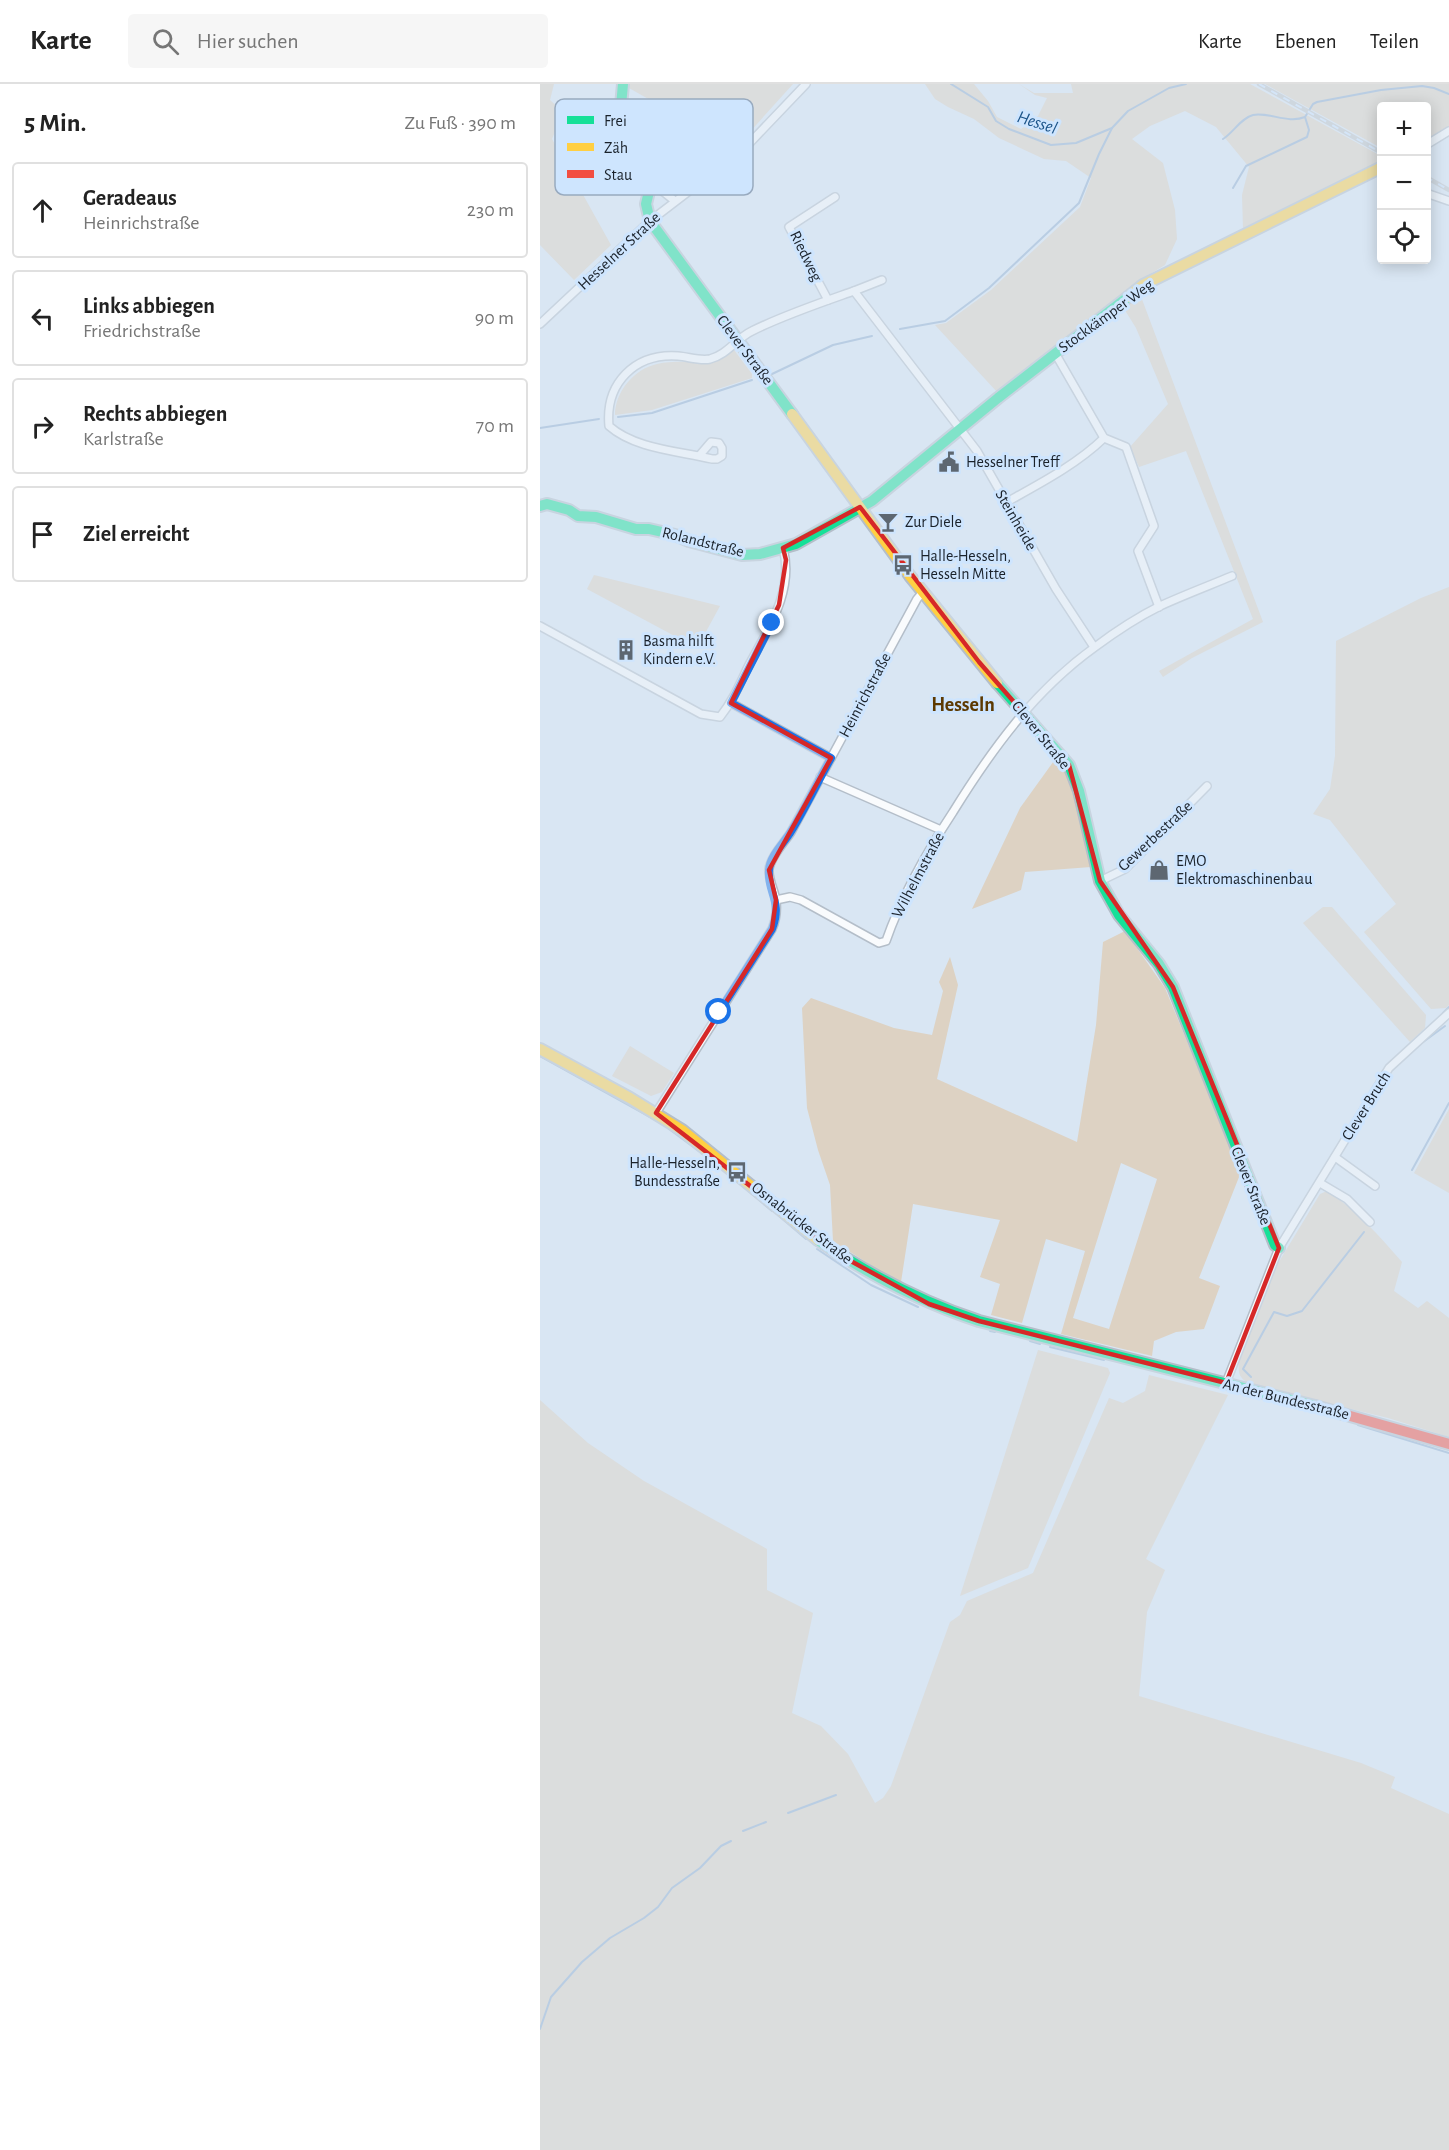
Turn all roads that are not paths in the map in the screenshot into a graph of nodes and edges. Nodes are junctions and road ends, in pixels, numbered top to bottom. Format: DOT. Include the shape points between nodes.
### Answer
graph roads {
  1 [pos="623,84"];
  2 [pos="806,84"];
  3 [pos="622,99"];
  4 [pos="1449,131"];
  5 [pos="753,140"];
  6 [pos="1431,142"];
  7 [pos="1377,170"];
  8 [pos="647,195"];
  9 [pos="668,195"];
  10 [pos="683,195"];
  11 [pos="1431,195"];
  12 [pos="834,197"];
  13 [pos="675,201"];
  14 [pos="1449,201"];
  15 [pos="650,221"];
  16 [pos="882,280"];
  17 [pos="854,291"];
  18 [pos="828,300"];
  19 [pos="540,324"];
  20 [pos="737,340"];
  21 [pos="1055,353"];
  22 [pos="960,429"];
  23 [pos="1104,438"];
  24 [pos="699,456"];
  25 [pos="1005,502"];
  26 [pos="540,506"];
  27 [pos="860,507"];
  28 [pos="783,548"];
  29 [pos="1232,576"];
  30 [pos="922,592"];
  31 [pos="1159,607"];
  32 [pos="540,627"];
  33 [pos="1094,647"];
  34 [pos="731,703"];
  35 [pos="1023,711"];
  36 [pos="831,758"];
  37 [pos="820,777"];
  38 [pos="1207,786"];
  39 [pos="941,830"];
  40 [pos="1100,881"];
  41 [pos="776,900"];
  42 [pos="1449,1013"];
  43 [pos="540,1049"];
  44 [pos="656,1113"];
  45 [pos="1335,1157"];
  46 [pos="1320,1183"];
  47 [pos="1375,1186"];
  48 [pos="1370,1222"];
  49 [pos="1279,1248"];
  50 [pos="1121,1357"];
  51 [pos="1226,1383"];
  52 [pos="1449,1444"];
  1 -- 3 [label="street"];
  2 -- 5 [label="street, Hesselner Straße"];
  4 -- 6 [label="street"];
  7 -- 21 [label="street, Stockkämper Weg" via="1143,285"];
  8 -- 15 [label="street"];
  9 -- 13 [label="street"];
  10 -- 13 [label="street, Hesselner Straße"];
  11 -- 14 [label="street"];
  12 -- 18 [label="street, Riedweg" via="789,227"];
  13 -- 15 [label="street, Hesselner Straße"];
  15 -- 19 [label="street, Hesselner Straße"];
  15 -- 20 [label="street, Clever Straße"];
  16 -- 17 [label="street"];
  17 -- 18 [label="street"];
  17 -- 22 [label="street, Steinheide"];
  18 -- 20 [label="street"];
  20 -- 24 [label="street" via="710,359 654,357 634,366 621,377 608,409 609,426 619,435"];
  20 -- 27 [label="street, Clever Straße"];
  21 -- 22 [label="street, Stockkämper Weg"];
  21 -- 23 [label="street"];
  22 -- 25 [label="street, Steinheide"];
  22 -- 27 [label="street, Stockkämper Weg"];
  23 -- 25 [label="street" via="1047,480"];
  23 -- 31 [label="street" via="1126,447 1154,526 1138,551"];
  25 -- 33 [label="street, Steinheide"];
  26 -- 28 [label="street, Rolandstraße" via="547,504 578,516 667,532 742,555"];
  27 -- 28 [label="street, Rolandstraße"];
  27 -- 30 [label="street, Clever Straße"];
  28 -- 34 [label="street" via="786,560 779,605"];
  29 -- 31 [label="street"];
  30 -- 35 [label="street, Clever Straße"];
  30 -- 36 [label="street, Heinrichstraße"];
  31 -- 33 [label="street"];
  32 -- 34 [label="street" via="701,714 720,717"];
  33 -- 35 [label="street"];
  34 -- 36 [label="street"];
  35 -- 39 [label="street, Wilhelmstraße" via="986,758"];
  35 -- 40 [label="street, Clever Straße" via="1074,776"];
  36 -- 37 [label="street, Heinrichstraße"];
  37 -- 39 [label="street"];
  37 -- 41 [label="street, Heinrichstraße" via="773,858 769,870"];
  38 -- 40 [label="street, Gewerbestraße" via="1125,869"];
  39 -- 41 [label="street, Wilhelmstraße" via="903,897 886,941 879,943 801,900"];
  40 -- 49 [label="street, Clever Straße" via="1119,915 1173,987"];
  41 -- 44 [label="street, Heinrichstraße" via="772,929"];
  42 -- 45 [label="street, Clever Bruch" via="1389,1068"];
  43 -- 44 [label="street, Osnabrücker Straße"];
  44 -- 50 [label="street, Osnabrücker Straße" via="734,1170 816,1238 880,1280 954,1313"];
  45 -- 46 [label="street, Clever Bruch"];
  45 -- 47 [label="street"];
  46 -- 48 [label="street" via="1347,1199"];
  46 -- 49 [label="street, Clever Bruch"];
  49 -- 51 [label="street"];
  50 -- 51 [label="street, An der Bundesstraße"];
  51 -- 52 [label="street, An der Bundesstraße"];
}
